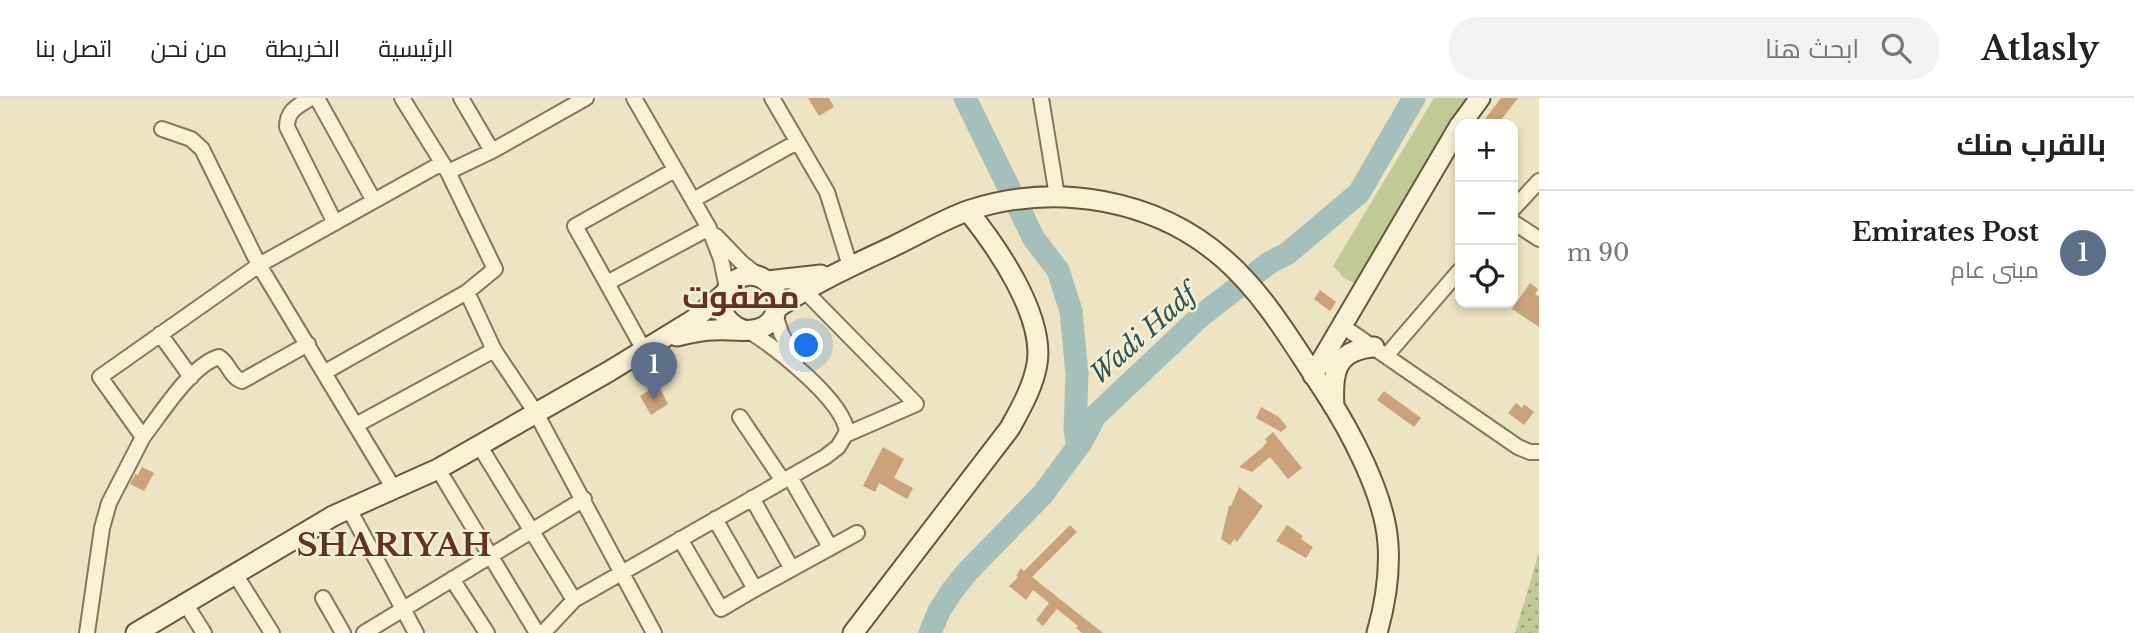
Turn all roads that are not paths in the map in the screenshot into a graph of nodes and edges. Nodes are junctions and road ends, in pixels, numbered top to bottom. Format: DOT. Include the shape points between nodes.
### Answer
graph roads {
  1 [pos="311,98"];
  2 [pos="317,98"];
  3 [pos="402,98"];
  4 [pos="461,98"];
  5 [pos="586,98"];
  6 [pos="634,98"];
  7 [pos="772,98"];
  8 [pos="1041,98"];
  9 [pos="1480,98"];
  10 [pos="1465,119"];
  11 [pos="162,129"];
  12 [pos="1455,135"];
  13 [pos="797,142"];
  14 [pos="492,151"];
  15 [pos="445,168"];
  16 [pos="676,170"];
  17 [pos="1539,181"];
  18 [pos="1057,196"];
  19 [pos="693,200"];
  20 [pos="373,201"];
  21 [pos="1518,204"];
  22 [pos="968,211"];
  23 [pos="335,223"];
  24 [pos="1518,225"];
  25 [pos="709,228"];
  26 [pos="1539,239"];
  27 [pos="259,265"];
  28 [pos="844,268"];
  29 [pos="1455,275"];
  30 [pos="764,279"];
  31 [pos="607,283"];
  32 [pos="804,290"];
  33 [pos="726,291"];
  34 [pos="467,292"];
  35 [pos="776,311"];
  36 [pos="1341,325"];
  37 [pos="746,330"];
  38 [pos="160,334"];
  39 [pos="308,344"];
  40 [pos="652,346"];
  41 [pos="494,350"];
  42 [pos="1380,351"];
  43 [pos="801,369"];
  44 [pos="325,372"];
  45 [pos="1313,375"];
  46 [pos="191,377"];
  47 [pos="1335,408"];
  48 [pos="536,413"];
  49 [pos="740,417"];
  50 [pos="356,425"];
  51 [pos="845,435"];
  52 [pos="144,437"];
  53 [pos="479,445"];
  54 [pos="1539,452"];
  55 [pos="438,468"];
  56 [pos="787,479"];
  57 [pos="394,489"];
  58 [pos="752,498"];
  59 [pos="584,499"];
  60 [pos="349,509"];
  61 [pos="715,519"];
  62 [pos="531,531"];
  63 [pos="857,533"];
  64 [pos="680,539"];
  65 [pos="830,547"];
  66 [pos="491,556"];
  67 [pos="792,569"];
  68 [pos="621,573"];
  69 [pos="235,574"];
  70 [pos="452,579"];
  71 [pos="755,589"];
  72 [pos="323,598"];
  73 [pos="574,600"];
  74 [pos="185,603"];
  75 [pos="403,609"];
  76 [pos="87,633"];
  77 [pos="136,633"];
  78 [pos="204,633"];
  79 [pos="272,633"];
  80 [pos="343,633"];
  81 [pos="364,633"];
  82 [pos="416,633"];
  83 [pos="487,633"];
  84 [pos="537,633"];
  85 [pos="543,633"];
  86 [pos="654,633"];
  87 [pos="853,633"];
  88 [pos="1377,633"];
  1 -- 23 [label="street" via="292,110 287,127"];
  2 -- 20 [label="street"];
  3 -- 15 [label="street"];
  4 -- 14 [label="street"];
  5 -- 14 [label="street"];
  6 -- 16 [label="street"];
  7 -- 13 [label="street"];
  8 -- 18 [label="street"];
  9 -- 10 [label="street"];
  11 -- 27 [label="street" via="191,139 202,149"];
  12 -- 36 [label="street"];
  13 -- 19 [label="street"];
  13 -- 28 [label="street" via="827,192"];
  14 -- 15 [label="street"];
  15 -- 20 [label="street"];
  15 -- 34 [label="street" via="495,269"];
  16 -- 19 [label="street"];
  16 -- 31 [label="street" via="575,226"];
  17 -- 21 [label="street"];
  18 -- 22 [label="street" via="1002,201"];
  18 -- 45 [label="street" via="1126,205 1193,235 1247,282"];
  19 -- 25 [label="street"];
  20 -- 23 [label="street"];
  22 -- 28 [label="street"];
  22 -- 87 [label="street" via="1026,302 1036,333 1037,363 1010,428"];
  23 -- 27 [label="street"];
  24 -- 26 [label="street"];
  25 -- 30 [label="street"];
  25 -- 31 [label="street"];
  25 -- 33 [label="street" via="722,259"];
  27 -- 38 [label="street"];
  27 -- 39 [label="street"];
  28 -- 30 [label="street" via="803,278"];
  28 -- 32 [label="street"];
  29 -- 42 [label="street"];
  30 -- 33 [label="street" via="746,276 732,282"];
  30 -- 35 [label="street" via="776,293"];
  31 -- 40 [label="street"];
  32 -- 35 [label="street"];
  32 -- 51 [label="street" via="916,404"];
  33 -- 37 [label="street" via="726,316"];
  33 -- 40 [label="street" via="704,312"];
  34 -- 41 [label="street"];
  34 -- 44 [label="street"];
  35 -- 37 [label="street" via="762,328"];
  35 -- 43 [label="street" via="785,342"];
  36 -- 42 [label="street"];
  36 -- 45 [label="street"];
  37 -- 40 [label="street" via="701,331"];
  37 -- 43 [label="street"];
  38 -- 46 [label="street"];
  38 -- 52 [label="street" via="100,377"];
  39 -- 44 [label="street"];
  39 -- 46 [label="street" via="242,381 219,357"];
  40 -- 48 [label="street"];
  41 -- 48 [label="street"];
  41 -- 50 [label="street"];
  42 -- 47 [label="street" via="1352,352 1337,367"];
  42 -- 54 [label="street" via="1518,447"];
  43 -- 51 [label="street" via="842,415"];
  44 -- 50 [label="street"];
  45 -- 47 [label="street"];
  46 -- 52 [label="street"];
  47 -- 88 [label="street" via="1367,468 1388,543"];
  48 -- 53 [label="street"];
  48 -- 59 [label="street"];
  49 -- 56 [label="street"];
  50 -- 57 [label="street"];
  51 -- 56 [label="street" via="838,447"];
  52 -- 76 [label="street" via="109,503"];
  53 -- 55 [label="street"];
  53 -- 62 [label="street"];
  55 -- 57 [label="street"];
  55 -- 66 [label="street"];
  56 -- 58 [label="street"];
  56 -- 65 [label="street"];
  57 -- 60 [label="street"];
  58 -- 61 [label="street"];
  58 -- 67 [label="street"];
  59 -- 62 [label="street"];
  59 -- 68 [label="street"];
  60 -- 69 [label="street"];
  60 -- 75 [label="street"];
  61 -- 64 [label="street"];
  61 -- 71 [label="street"];
  62 -- 66 [label="street"];
  62 -- 73 [label="street"];
  63 -- 65 [label="street"];
  64 -- 68 [label="street"];
  64 -- 71 [label="street" via="720,609"];
  65 -- 67 [label="street"];
  66 -- 70 [label="street"];
  66 -- 84 [label="street"];
  67 -- 71 [label="street"];
  68 -- 73 [label="street"];
  68 -- 86 [label="street"];
  69 -- 74 [label="street"];
  69 -- 79 [label="street"];
  70 -- 75 [label="street"];
  70 -- 83 [label="street"];
  72 -- 80 [label="street"];
  73 -- 85 [label="street"];
  74 -- 77 [label="street"];
  74 -- 78 [label="street"];
  75 -- 81 [label="street"];
  75 -- 82 [label="street"];
}
